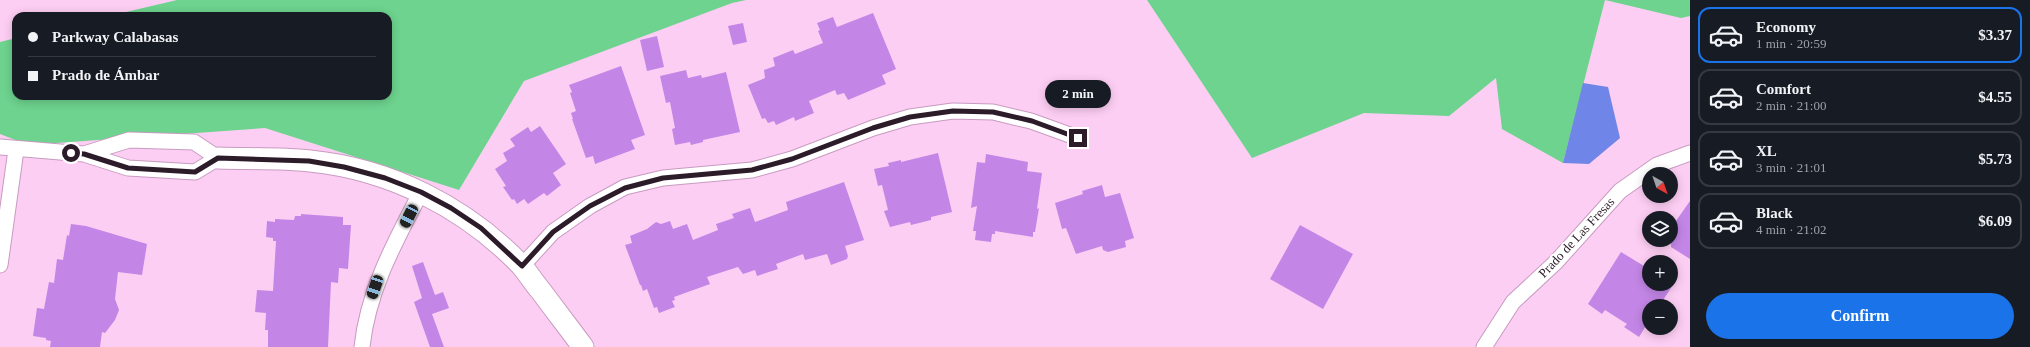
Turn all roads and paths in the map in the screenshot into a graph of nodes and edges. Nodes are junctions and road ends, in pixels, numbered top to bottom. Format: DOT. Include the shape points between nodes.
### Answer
graph roads {
  1 [pos="1078,138"];
  2 [pos="0,147"];
  3 [pos="16,150"];
  4 [pos="1690,153"];
  5 [pos="84,154"];
  6 [pos="218,158"];
  7 [pos="421,192"];
  8 [pos="0,265"];
  9 [pos="522,266"];
  10 [pos="362,347"];
  11 [pos="583,347"];
  12 [pos="1484,347"];
  1 -- 9 [label="street" via="1032,121 993,112 953,111 910,117 873,128 792,159 752,170 663,178 625,188 590,206 553,232"];
  2 -- 3 [label="street"];
  3 -- 5 [label="street"];
  3 -- 8 [label="street"];
  4 -- 12 [label="street, Prado de Las Fresas" via="1658,165 1620,191 1556,262 1513,302"];
  5 -- 6 [label="street" via="128,168 195,172"];
  5 -- 6 [label="street" via="129,140 194,142"];
  6 -- 7 [label="street" via="309,161 385,178"];
  7 -- 9 [label="street" via="481,228"];
  7 -- 10 [label="street" via="379,276 368,309"];
  9 -- 11 [label="street"];
}
